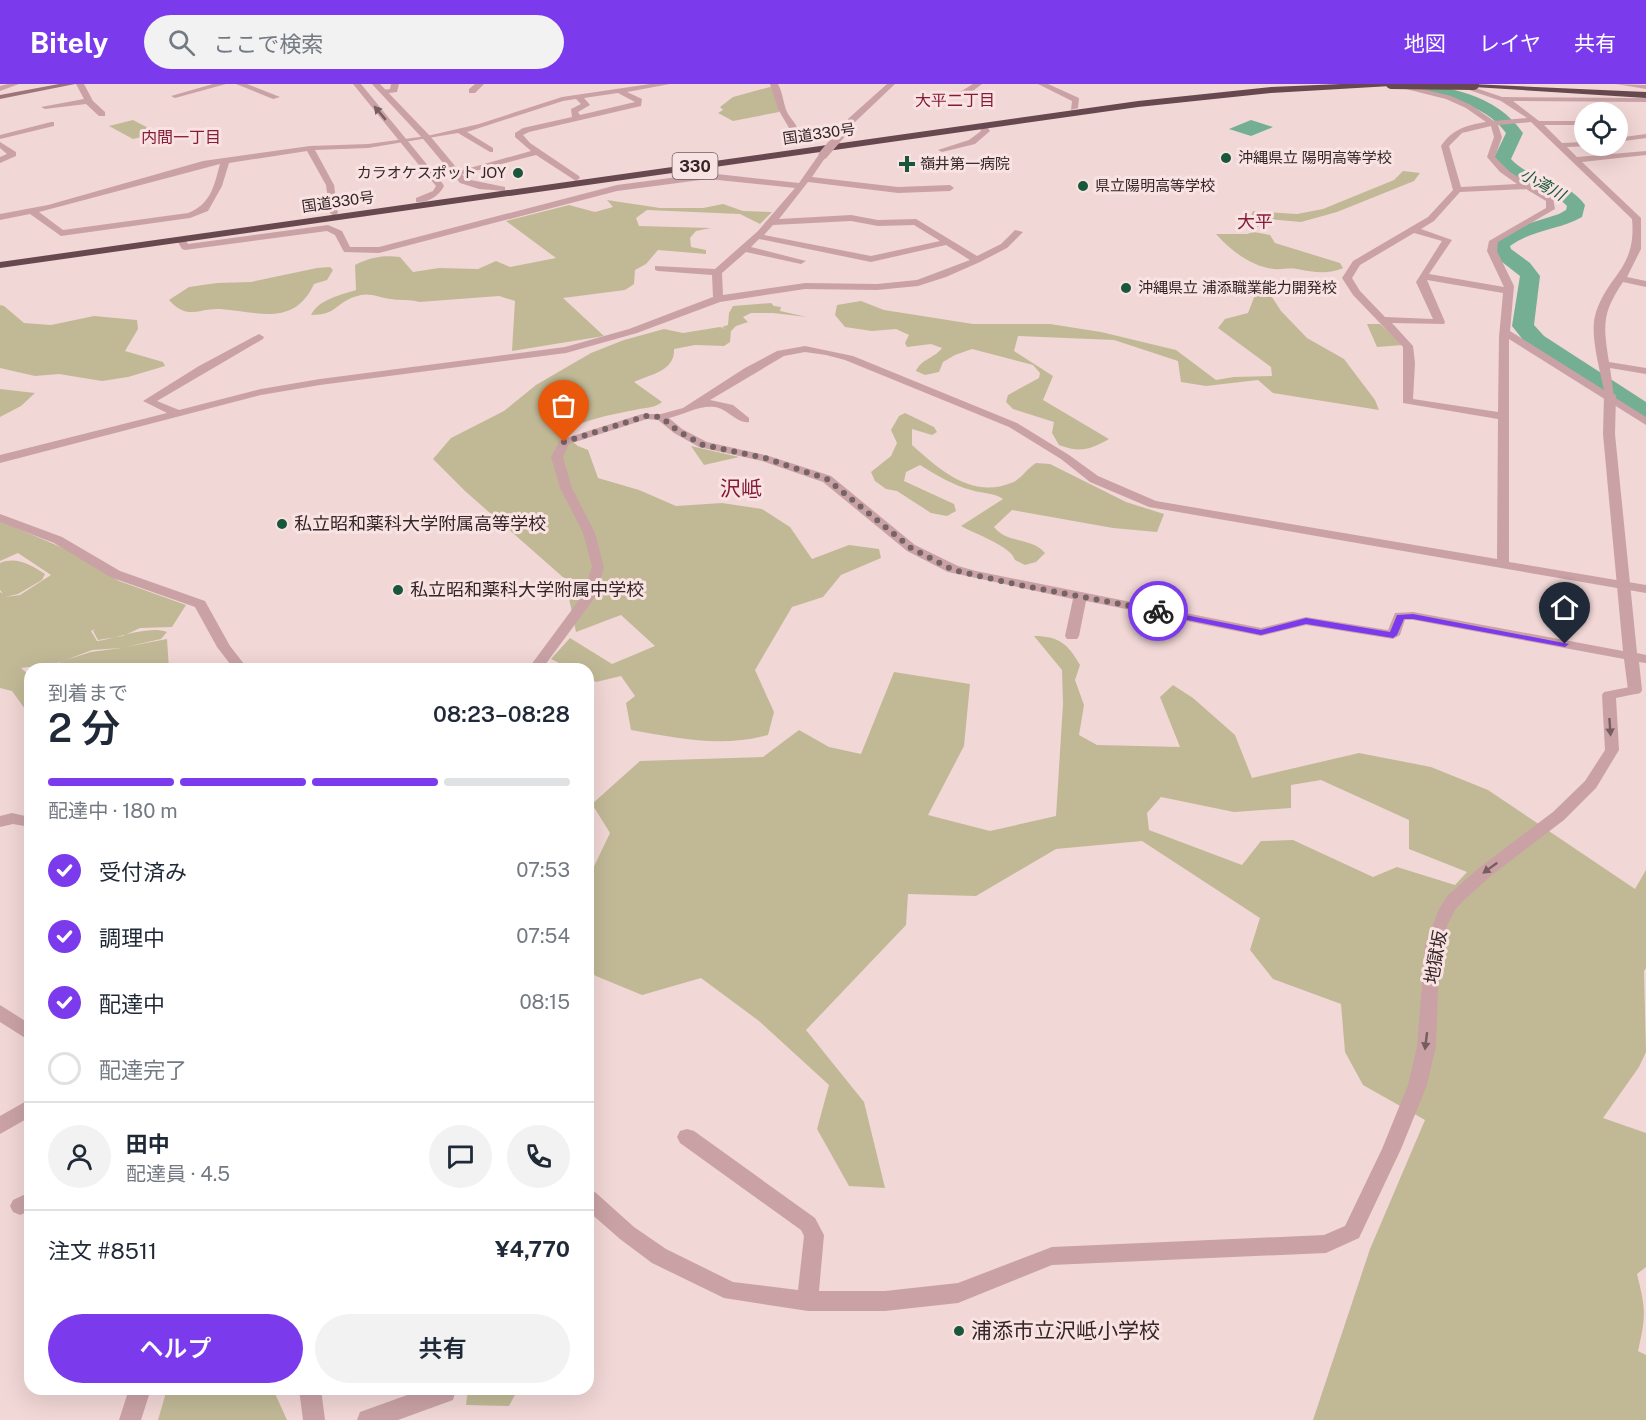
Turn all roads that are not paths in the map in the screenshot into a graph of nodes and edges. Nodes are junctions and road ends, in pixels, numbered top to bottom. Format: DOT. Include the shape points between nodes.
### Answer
graph roads {
  1 [pos="15,84"];
  2 [pos="71,84"];
  3 [pos="80,84"];
  4 [pos="222,84"];
  5 [pos="240,84"];
  6 [pos="276,84"];
  7 [pos="357,84"];
  8 [pos="376,84"];
  9 [pos="394,84"];
  10 [pos="480,84"];
  11 [pos="666,84"];
  12 [pos="774,84"];
  13 [pos="891,84"];
  14 [pos="978,84"];
  15 [pos="1042,84"];
  16 [pos="1295,84"];
  17 [pos="1391,84"];
  18 [pos="1397,84"];
  19 [pos="1456,84"];
  20 [pos="1548,84"];
  21 [pos="1620,84"];
  22 [pos="655,85"];
  23 [pos="1474,85"];
  24 [pos="1646,87"];
  25 [pos="0,89"];
  26 [pos="254,89"];
  27 [pos="617,90"];
  28 [pos="472,91"];
  29 [pos="386,92"];
  30 [pos="1646,93"];
  31 [pos="963,94"];
  32 [pos="175,96"];
  33 [pos="577,96"];
  34 [pos="0,97"];
  35 [pos="276,97"];
  36 [pos="1504,99"];
  37 [pos="1635,99"];
  38 [pos="1646,100"];
  39 [pos="89,101"];
  40 [pos="1646,106"];
  41 [pos="45,107"];
  42 [pos="1074,108"];
  43 [pos="102,114"];
  44 [pos="578,118"];
  45 [pos="1535,122"];
  46 [pos="1493,123"];
  47 [pos="1574,123"];
  48 [pos="51,124"];
  49 [pos="981,126"];
  50 [pos="460,131"];
  51 [pos="795,131"];
  52 [pos="1646,136"];
  53 [pos="0,137"];
  54 [pos="427,138"];
  55 [pos="1628,138"];
  56 [pos="404,141"];
  57 [pos="0,144"];
  58 [pos="1574,145"];
  59 [pos="1561,146"];
  60 [pos="310,148"];
  61 [pos="437,150"];
  62 [pos="490,150"];
  63 [pos="942,150"];
  64 [pos="537,152"];
  65 [pos="1646,153"];
  66 [pos="415,154"];
  67 [pos="0,160"];
  68 [pos="1576,160"];
  69 [pos="225,161"];
  70 [pos="456,172"];
  71 [pos="576,178"];
  72 [pos="804,183"];
  73 [pos="1528,186"];
  74 [pos="950,188"];
  75 [pos="502,189"];
  76 [pos="1457,190"];
  77 [pos="419,200"];
  78 [pos="32,211"];
  79 [pos="334,213"];
  80 [pos="0,217"];
  81 [pos="770,222"];
  82 [pos="1642,225"];
  83 [pos="1413,229"];
  84 [pos="1018,232"];
  85 [pos="757,236"];
  86 [pos="181,239"];
  87 [pos="947,242"];
  88 [pos="746,249"];
  89 [pos="0,259"];
  90 [pos="977,260"];
  91 [pos="801,261"];
  92 [pos="0,265"];
  93 [pos="658,268"];
  94 [pos="717,272"];
  95 [pos="1423,276"];
  96 [pos="1623,279"];
  97 [pos="1646,284"];
  98 [pos="1509,291"];
  99 [pos="782,292"];
  100 [pos="851,294"];
  101 [pos="718,299"];
  102 [pos="1382,320"];
  103 [pos="1505,332"];
  104 [pos="259,338"];
  105 [pos="1606,370"];
  106 [pos="1646,371"];
  107 [pos="1610,398"];
  108 [pos="695,404"];
  109 [pos="177,413"];
  110 [pos="1503,416"];
  111 [pos="661,417"];
  112 [pos="745,420"];
  113 [pos="1646,422"];
  114 [pos="0,459"];
  115 [pos="0,518"];
  116 [pos="1503,564"];
  117 [pos="1622,585"];
  118 [pos="1646,589"];
  119 [pos="1080,596"];
  120 [pos="1072,636"];
  121 [pos="1630,656"];
  122 [pos="1646,659"];
  123 [pos="236,663"];
  124 [pos="539,663"];
  125 [pos="4,818"];
  126 [pos="24,821"];
  127 [pos="0,1012"];
  128 [pos="24,1030"];
  129 [pos="24,1111"];
  130 [pos="0,1126"];
  131 [pos="687,1137"];
  132 [pos="594,1203"];
  133 [pos="808,1301"];
  134 [pos="138,1395"];
  135 [pos="311,1395"];
  136 [pos="437,1395"];
  137 [pos="130,1420"];
  138 [pos="314,1420"];
  139 [pos="368,1420"];
  1 -- 25 [label="street"];
  2 -- 34 [label="main road"];
  3 -- 39 [label="street"];
  4 -- 32 [label="street"];
  5 -- 26 [label="street"];
  6 -- 26 [label="street"];
  56 -- 7 [label="street, one-way"];
  8 -- 29 [label="street"];
  9 -- 29 [label="street" via="394,90"];
  10 -- 28 [label="street"];
  11 -- 22 [label="street"];
  12 -- 51 [label="street"];
  13 -- 72 [label="street, bridge" via="852,120"];
  14 -- 31 [label="street"];
  15 -- 42 [label="street" via="1077,100"];
  16 -- 42 [label="highway, 国道330号 / 330"];
  17 -- 23 [label="highway, 国道330号 / 330, bridge"];
  17 -- 49 [label="highway, 国道330号 / 330" via="1212,95"];
  18 -- 46 [label="street" via="1449,96"];
  19 -- 36 [label="street"];
  20 -- 30 [label="highway, 国道330号 / 330"];
  21 -- 24 [label="street"];
  22 -- 27 [label="street"];
  23 -- 30 [label="highway, 国道330号 / 330"];
  26 -- 35 [label="street"];
  27 -- 33 [label="street"];
  27 -- 44 [label="street" via="639,101 638,104"];
  29 -- 54 [label="street"];
  33 -- 44 [label="street" via="586,105 574,111"];
  33 -- 50 [label="street"];
  36 -- 37 [label="street"];
  36 -- 45 [label="street"];
  37 -- 38 [label="street"];
  37 -- 40 [label="street"];
  39 -- 41 [label="street"];
  39 -- 43 [label="street"];
  42 -- 71 [label="highway, 国道330号 / 330"];
  44 -- 64 [label="street" via="520,132 518,135"];
  45 -- 46 [label="street"];
  45 -- 47 [label="street"];
  45 -- 59 [label="street"];
  46 -- 73 [label="street" via="1498,138 1491,157 1496,166"];
  46 -- 76 [label="street" via="1457,131 1447,140 1447,158"];
  48 -- 53 [label="street"];
  49 -- 63 [label="street" via="986,131 979,139"];
  49 -- 86 [label="highway, 国道330号 / 330"];
  50 -- 54 [label="street"];
  50 -- 62 [label="street"];
  52 -- 55 [label="street"];
  54 -- 56 [label="street"];
  54 -- 61 [label="street"];
  56 -- 60 [label="street"];
  56 -- 66 [label="street"];
  57 -- 67 [label="street" via="13,154"];
  58 -- 59 [label="street"];
  59 -- 68 [label="street"];
  60 -- 69 [label="street"];
  60 -- 79 [label="street" via="330,185"];
  61 -- 66 [label="street"];
  61 -- 70 [label="street"];
  64 -- 70 [label="street"];
  64 -- 71 [label="street"];
  65 -- 68 [label="street"];
  66 -- 77 [label="street" via="440,186 436,193"];
  68 -- 82 [label="street"];
  69 -- 78 [label="street"];
  69 -- 78 [label="street" via="206,209 190,215 61,233"];
  70 -- 75 [label="street" via="469,183"];
  71 -- 75 [label="highway, 国道330号 / 330"];
  72 -- 74 [label="street" via="898,190"];
  72 -- 81 [label="street"];
  72 -- 86 [label="street" via="708,176 627,186 379,250 347,250 339,232 328,228 185,247"];
  73 -- 76 [label="street"];
  73 -- 98 [label="street" via="1550,200 1551,209 1494,241 1492,251"];
  75 -- 77 [label="highway, 国道330号 / 330"];
  76 -- 83 [label="street" via="1431,219"];
  77 -- 79 [label="highway, 国道330号 / 330"];
  78 -- 80 [label="street"];
  79 -- 89 [label="highway, 国道330号 / 330"];
  81 -- 85 [label="street"];
  81 -- 87 [label="street" via="851,218 878,223 916,222"];
  82 -- 96 [label="street" via="1636,270"];
  83 -- 95 [label="street" via="1448,240"];
  83 -- 102 [label="street" via="1356,263 1347,278"];
  84 -- 90 [label="street" via="1004,246"];
  85 -- 87 [label="street" via="871,260"];
  85 -- 88 [label="street"];
  86 -- 92 [label="highway, 国道330号 / 330"];
  87 -- 90 [label="street"];
  88 -- 91 [label="street"];
  88 -- 94 [label="street"];
  90 -- 99 [label="street" via="918,283 878,287 828,285"];
  93 -- 94 [label="street"];
  94 -- 101 [label="street"];
  95 -- 98 [label="street"];
  95 -- 102 [label="street" via="1421,282 1440,322"];
  96 -- 97 [label="street"];
  96 -- 105 [label="street" via="1599,319"];
  98 -- 103 [label="street"];
  99 -- 100 [label="street"];
  99 -- 101 [label="street"];
  101 -- 109 [label="street" via="633,331 566,350 320,382"];
  102 -- 110 [label="street" via="1408,346 1407,401"];
  103 -- 107 [label="street"];
  103 -- 110 [label="street"];
  104 -- 109 [label="street" via="149,401"];
  105 -- 106 [label="street"];
  105 -- 107 [label="street"];
  107 -- 113 [label="street"];
  107 -- 117 [label="street" via="1609,434"];
  108 -- 111 [label="street"];
  108 -- 112 [label="street" via="722,403"];
  108 -- 116 [label="street" via="781,354 805,349 827,351 1013,425 1094,479 1153,504"];
  109 -- 114 [label="street"];
  110 -- 116 [label="street"];
  111 -- 119 [label="street" via="703,445 765,458 827,479 911,548 953,570"];
  111 -- 124 [label="street" via="646,416 564,442 557,457 566,488 589,533 598,567 589,596"];
  115 -- 123 [label="street" via="58,540 115,574 200,604"];
  116 -- 117 [label="street"];
  117 -- 118 [label="street"];
  117 -- 121 [label="street"];
  119 -- 120 [label="street"];
  119 -- 121 [label="street" via="1261,632 1306,621 1393,635 1400,616 1413,616"];
  121 -- 122 [label="street"];
  121 -- 133 [label="street, 地獄坂, one-way" via="1635,690 1608,695 1612,751 1597,778 1532,838 1482,873 1447,908 1431,963 1424,1063 1414,1095 1352,1232 1326,1244 1052,1256 958,1293 885,1301"];
  125 -- 126 [label="street"];
  127 -- 128 [label="street"];
  129 -- 130 [label="street"];
  131 -- 133 [label="street" via="808,1224 814,1235"];
  132 -- 133 [label="street" via="659,1256 731,1291"];
  134 -- 137 [label="street"];
  135 -- 138 [label="street"];
  136 -- 139 [label="street"];
}
